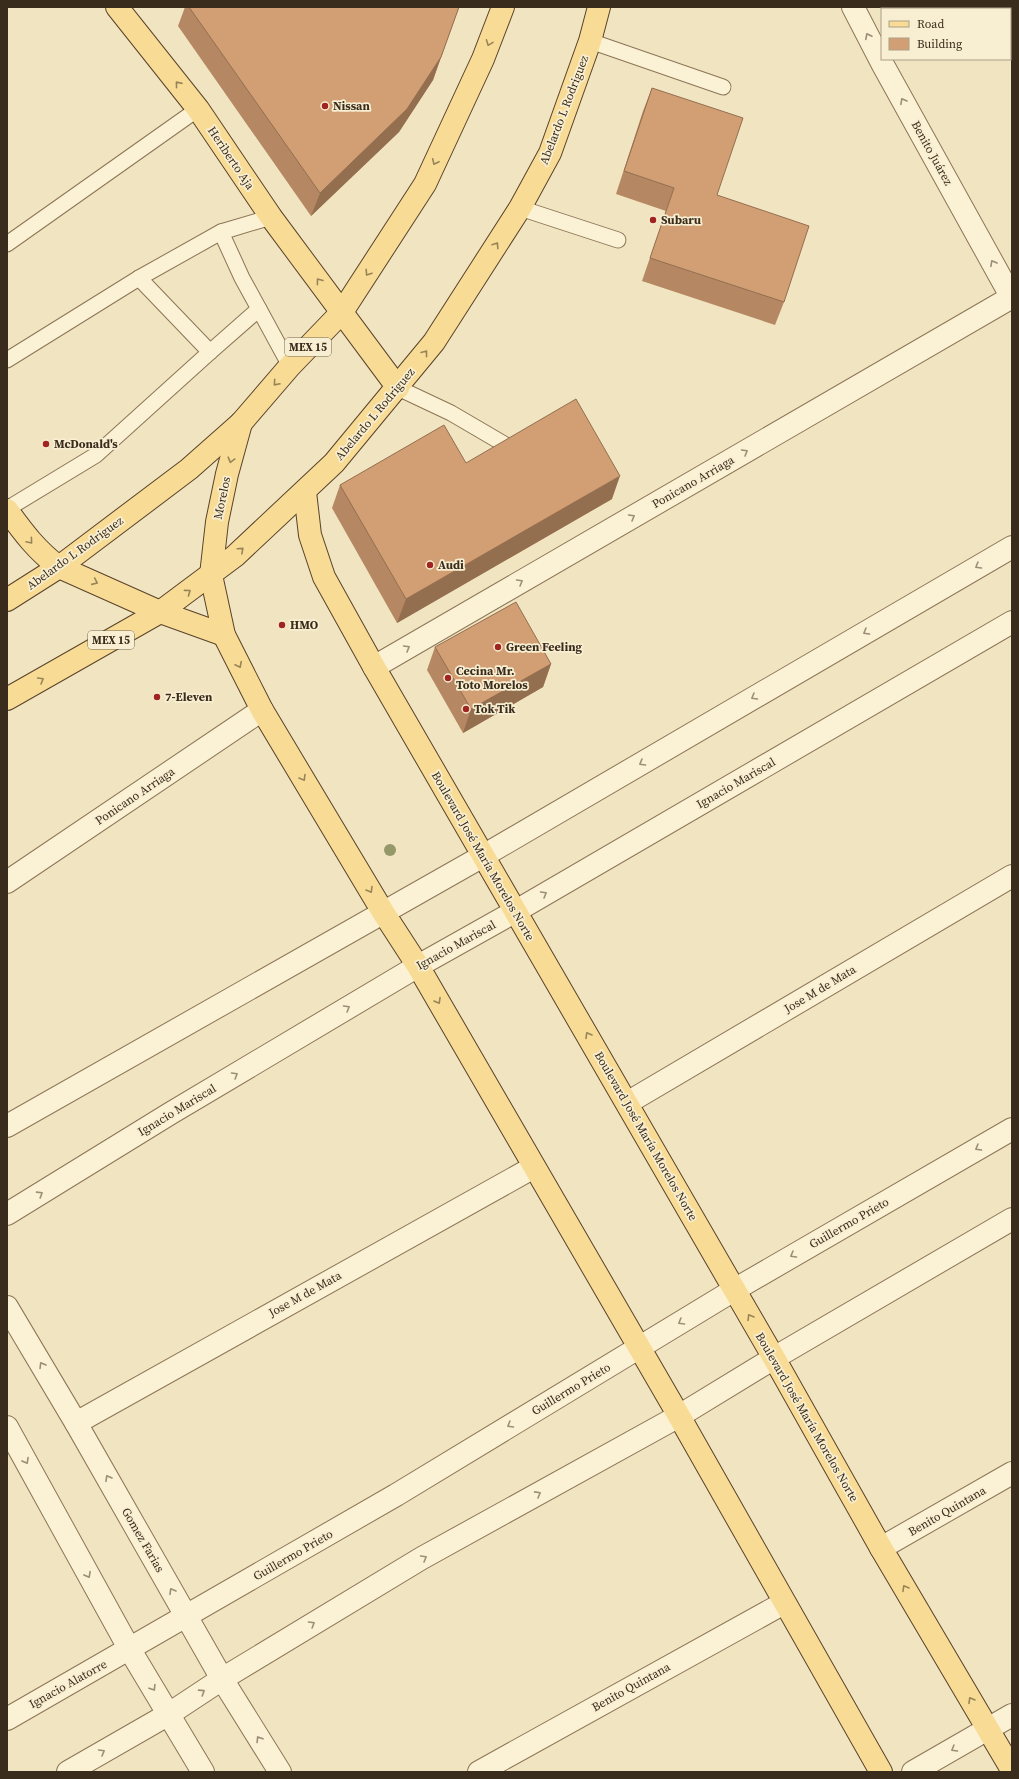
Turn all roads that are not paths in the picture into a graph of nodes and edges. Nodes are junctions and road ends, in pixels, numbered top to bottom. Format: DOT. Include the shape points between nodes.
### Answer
graph roads {
  1 [pos="117,7"];
  2 [pos="502,7"];
  3 [pos="599,7"];
  4 [pos="853,7"];
  5 [pos="590,41"];
  6 [pos="881,51"];
  7 [pos="888,62"];
  8 [pos="723,86"];
  9 [pos="198,109"];
  10 [pos="520,208"];
  11 [pos="271,217"];
  12 [pos="221,232"];
  13 [pos="618,240"];
  14 [pos="7,244"];
  15 [pos="139,278"];
  16 [pos="1012,298"];
  17 [pos="259,309"];
  18 [pos="342,312"];
  19 [pos="210,352"];
  20 [pos="7,360"];
  21 [pos="290,366"];
  22 [pos="398,388"];
  23 [pos="241,423"];
  24 [pos="504,444"];
  25 [pos="305,492"];
  26 [pos="7,510"];
  27 [pos="1012,547"];
  28 [pos="59,566"];
  29 [pos="211,575"];
  30 [pos="7,600"];
  31 [pos="160,612"];
  32 [pos="1012,622"];
  33 [pos="224,636"];
  34 [pos="374,667"];
  35 [pos="7,699"];
  36 [pos="262,710"];
  37 [pos="483,856"];
  38 [pos="1012,876"];
  39 [pos="7,882"];
  40 [pos="516,911"];
  41 [pos="383,912"];
  42 [pos="418,966"];
  43 [pos="627,1103"];
  44 [pos="7,1126"];
  45 [pos="1012,1129"];
  46 [pos="534,1167"];
  47 [pos="7,1214"];
  48 [pos="1012,1219"];
  49 [pos="734,1290"];
  50 [pos="7,1307"];
  51 [pos="640,1347"];
  52 [pos="774,1358"];
  53 [pos="679,1416"];
  54 [pos="76,1423"];
  55 [pos="7,1427"];
  56 [pos="1012,1473"];
  57 [pos="881,1548"];
  58 [pos="784,1603"];
  59 [pos="187,1617"];
  60 [pos="130,1650"];
  61 [pos="222,1679"];
  62 [pos="169,1714"];
  63 [pos="1012,1716"];
  64 [pos="7,1719"];
  65 [pos="988,1729"];
  66 [pos="1012,1770"];
  67 [pos="68,1772"];
  68 [pos="203,1772"];
  69 [pos="280,1772"];
  70 [pos="479,1772"];
  71 [pos="881,1772"];
  72 [pos="914,1772"];
  9 -- 1 [label="main road, Heriberto Aja, one-way"];
  2 -- 18 [label="main road, Abelardo L Rodriguez / MEX 15, one-way" via="483,59 425,184"];
  3 -- 5 [label="main road, Abelardo L Rodriguez / MEX 15"];
  6 -- 4 [label="street, Benito Juárez, one-way"];
  5 -- 8 [label="lane"];
  5 -- 10 [label="main road, Abelardo L Rodriguez / MEX 15" via="550,153"];
  16 -- 7 [label="street, Benito Juárez, one-way"];
  9 -- 11 [label="main road, Heriberto Aja"];
  9 -- 14 [label="lane"];
  10 -- 13 [label="lane"];
  22 -- 10 [label="main road, Abelardo L Rodriguez / MEX 15, one-way" via="434,342"];
  11 -- 12 [label="lane"];
  18 -- 11 [label="main road, Heriberto Aja, one-way"];
  12 -- 15 [label="lane"];
  12 -- 17 [label="lane"];
  15 -- 19 [label="lane"];
  15 -- 20 [label="lane"];
  34 -- 16 [label="street, Ponicano Arriaga, one-way"];
  17 -- 19 [label="lane"];
  17 -- 21 [label="lane"];
  18 -- 21 [label="main road, Abelardo L Rodriguez / MEX 15"];
  18 -- 22 [label="main road, Heriberto Aja"];
  19 -- 26 [label="lane" via="96,456"];
  21 -- 23 [label="main road, Abelardo L Rodriguez / MEX 15, one-way"];
  22 -- 24 [label="lane" via="451,413"];
  22 -- 25 [label="main road, Abelardo L Rodriguez / MEX 15" via="334,463"];
  23 -- 28 [label="main road, Abelardo L Rodriguez / MEX 15" via="189,469"];
  23 -- 29 [label="main road, Morelos, one-way" via="216,522"];
  29 -- 25 [label="main road, Abelardo L Rodriguez / MEX 15, one-way"];
  25 -- 34 [label="main road, Boulevard José María Morelos Norte" via="310,535 324,576"];
  26 -- 28 [label="main road, one-way" via="31,543"];
  27 -- 37 [label="street, one-way"];
  28 -- 30 [label="main road, Abelardo L Rodriguez / MEX 15"];
  28 -- 31 [label="main road, one-way"];
  31 -- 29 [label="main road, Abelardo L Rodriguez / MEX 15, one-way"];
  29 -- 33 [label="main road"];
  31 -- 33 [label="main road"];
  35 -- 31 [label="main road, Abelardo L Rodriguez / MEX 15, one-way"];
  40 -- 32 [label="street, Ignacio Mariscal, one-way"];
  33 -- 36 [label="main road, one-way"];
  34 -- 37 [label="main road, Boulevard José María Morelos Norte"];
  36 -- 39 [label="street, Ponicano Arriaga"];
  36 -- 41 [label="main road, one-way"];
  37 -- 40 [label="main road, Boulevard José María Morelos Norte"];
  37 -- 41 [label="street"];
  38 -- 43 [label="street, Jose M de Mata"];
  40 -- 42 [label="street, Ignacio Mariscal"];
  43 -- 40 [label="main road, Boulevard José María Morelos Norte, one-way"];
  41 -- 42 [label="main road"];
  41 -- 44 [label="street"];
  42 -- 46 [label="main road, one-way"];
  47 -- 42 [label="street, Ignacio Mariscal, one-way"];
  43 -- 49 [label="main road, Boulevard José María Morelos Norte"];
  45 -- 49 [label="street, Guillermo Prieto, one-way"];
  46 -- 51 [label="main road"];
  46 -- 54 [label="street, Jose M de Mata"];
  48 -- 52 [label="street"];
  49 -- 51 [label="street, Guillermo Prieto, one-way"];
  52 -- 49 [label="main road, Boulevard José María Morelos Norte, one-way"];
  54 -- 50 [label="street, Gomez Farias, one-way"];
  51 -- 53 [label="main road"];
  51 -- 59 [label="street, Guillermo Prieto, one-way" via="396,1495"];
  52 -- 53 [label="street"];
  52 -- 57 [label="main road, Boulevard José María Morelos Norte"];
  53 -- 58 [label="main road"];
  61 -- 53 [label="street, one-way" via="422,1558"];
  59 -- 54 [label="street, Gomez Farias, one-way"];
  55 -- 60 [label="street, one-way"];
  56 -- 57 [label="street, Benito Quintana"];
  65 -- 57 [label="main road, Boulevard José María Morelos Norte, one-way"];
  58 -- 70 [label="street, Benito Quintana"];
  58 -- 71 [label="main road"];
  59 -- 60 [label="street, Guillermo Prieto"];
  59 -- 61 [label="street, Gomez Farias"];
  60 -- 62 [label="street, one-way"];
  60 -- 64 [label="street, Ignacio Alatorre"];
  62 -- 61 [label="street, one-way"];
  69 -- 61 [label="street, Gomez Farias, one-way"];
  67 -- 62 [label="street, one-way"];
  62 -- 68 [label="street"];
  63 -- 65 [label="street"];
  65 -- 66 [label="main road, Boulevard José María Morelos Norte"];
  65 -- 72 [label="street, one-way"];
}
